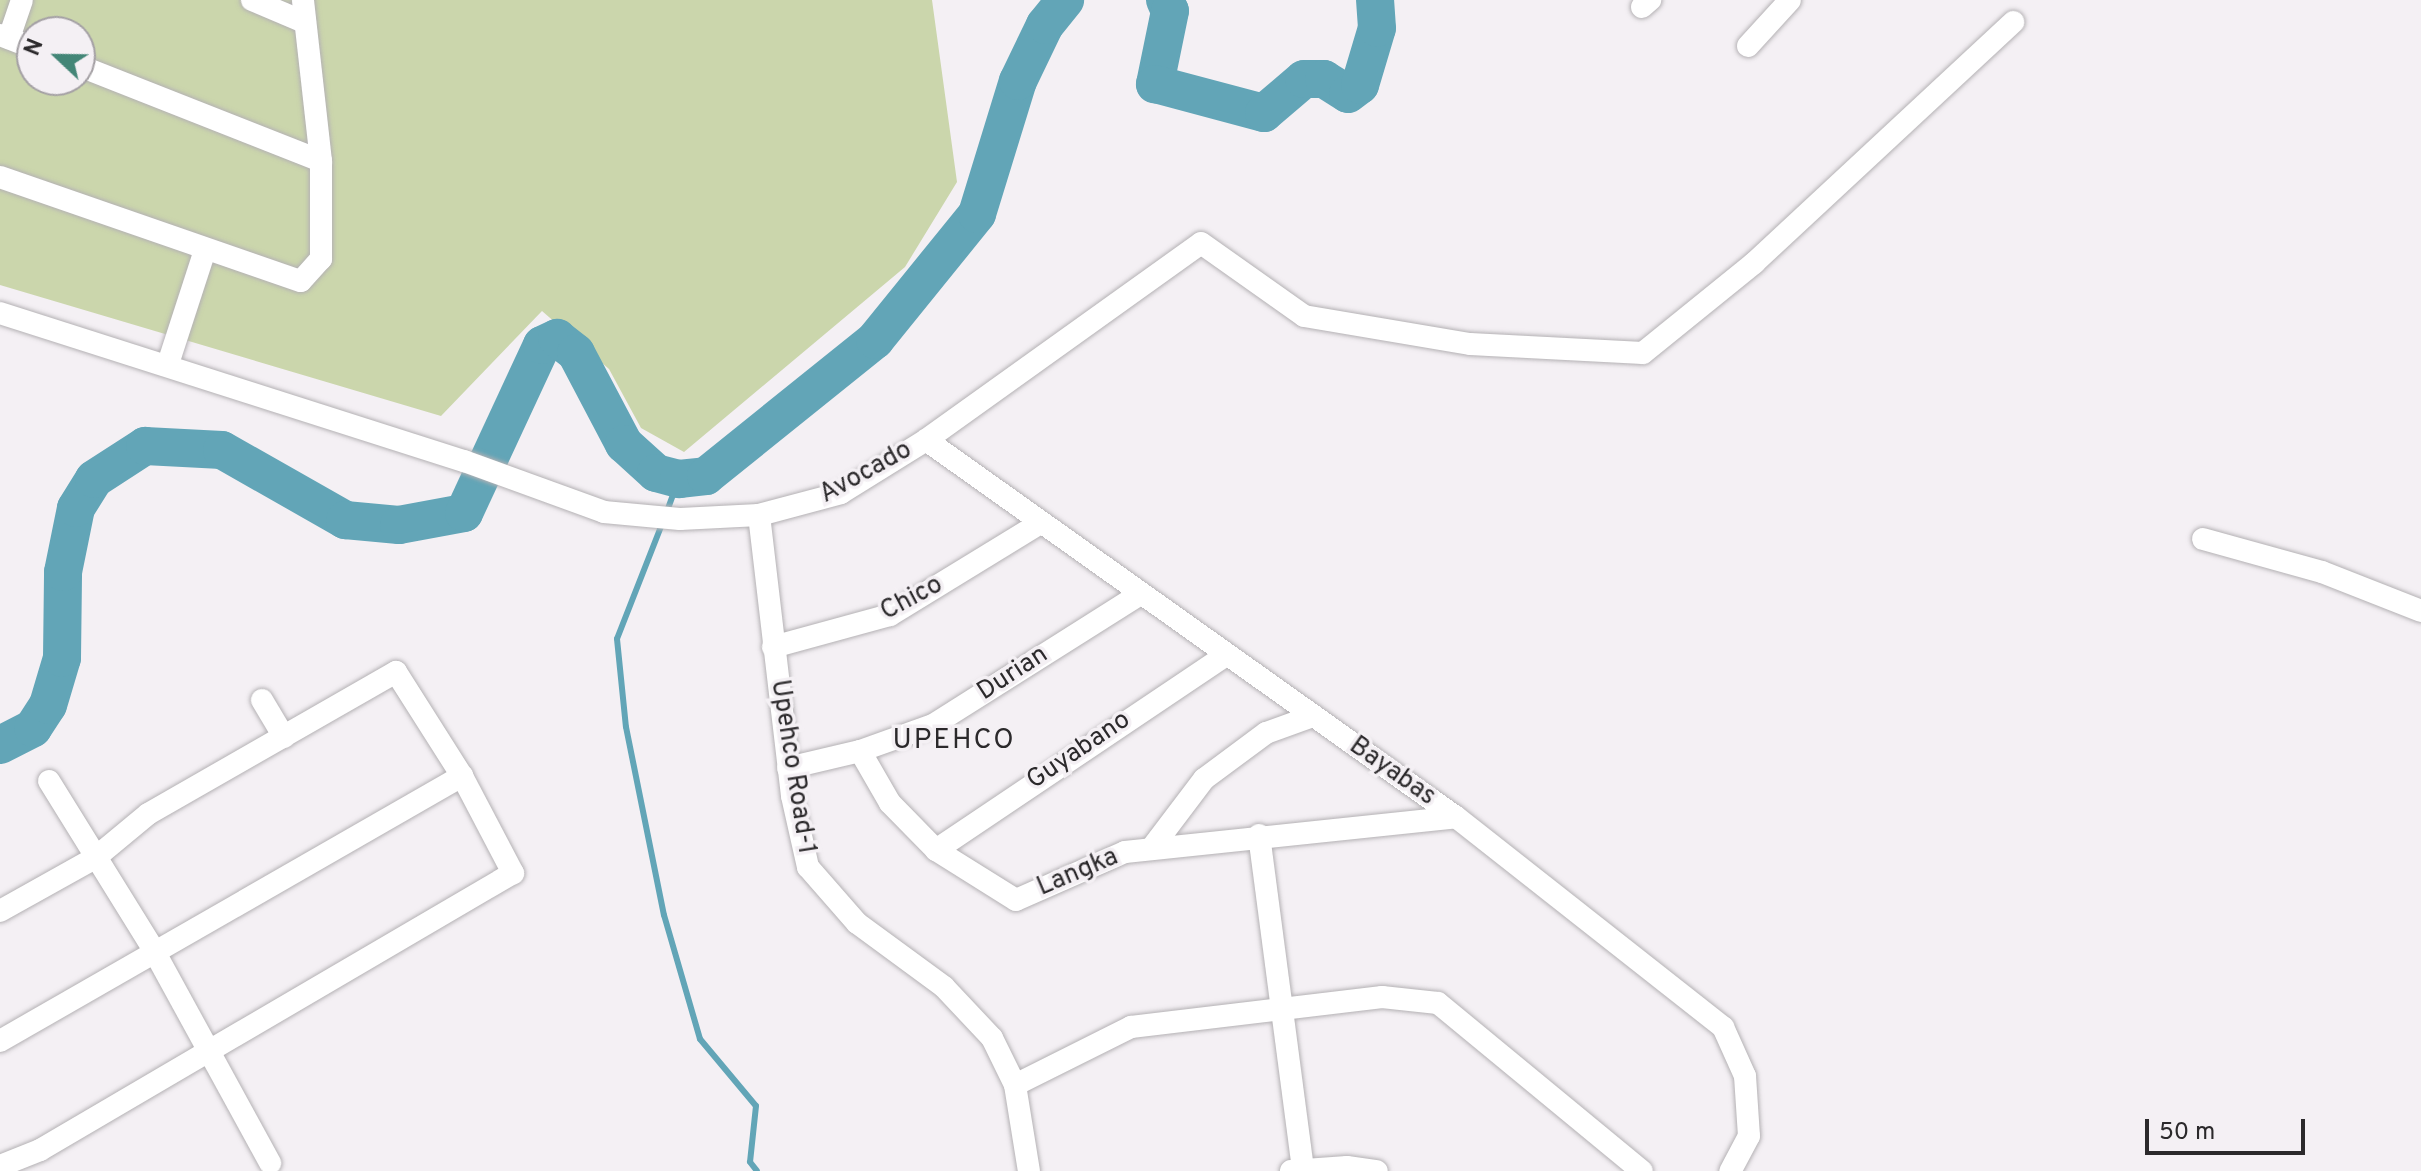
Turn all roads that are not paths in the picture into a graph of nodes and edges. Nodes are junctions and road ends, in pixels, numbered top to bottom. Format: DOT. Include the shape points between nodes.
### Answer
graph roads {
  1 [pos="22,0"];
  2 [pos="252,0"];
  3 [pos="1790,0"];
  4 [pos="304,11"];
  5 [pos="2013,22"];
  6 [pos="5,37"];
  7 [pos="1748,46"];
  8 [pos="96,72"];
  9 [pos="321,161"];
  10 [pos="0,177"];
  11 [pos="205,250"];
  12 [pos="0,313"];
  13 [pos="168,364"];
  14 [pos="926,440"];
  15 [pos="759,515"];
  16 [pos="1040,523"];
  17 [pos="2203,539"];
  18 [pos="1140,594"];
  19 [pos="2421,611"];
  20 [pos="773,647"];
  21 [pos="1225,656"];
  22 [pos="262,700"];
  23 [pos="1313,716"];
  24 [pos="284,737"];
  25 [pos="860,751"];
  26 [pos="788,768"];
  27 [pos="462,776"];
  28 [pos="49,781"];
  29 [pos="1456,817"];
  30 [pos="1259,835"];
  31 [pos="1151,849"];
  32 [pos="936,850"];
  33 [pos="95,858"];
  34 [pos="0,911"];
  35 [pos="153,949"];
  36 [pos="1281,1009"];
  37 [pos="0,1041"];
  38 [pos="209,1052"];
  39 [pos="1015,1085"];
  40 [pos="270,1163"];
  41 [pos="0,1166"];
  42 [pos="1296,1170"];
  43 [pos="1029,1171"];
  44 [pos="1377,1171"];
  45 [pos="1642,1171"];
  46 [pos="1730,1171"];
  1 -- 6 [label="street"];
  2 -- 4 [label="street"];
  3 -- 7 [label="street"];
  4 -- 9 [label="street"];
  5 -- 14 [label="street, Avocado" via="1754,263 1643,353 1470,344 1304,316 1201,243"];
  8 -- 9 [label="street"];
  9 -- 11 [label="street" via="321,259 301,281"];
  10 -- 11 [label="street"];
  11 -- 13 [label="street"];
  12 -- 13 [label="street, Avocado"];
  13 -- 15 [label="street, Avocado" via="604,512 680,519"];
  14 -- 15 [label="street, Avocado" via="841,493"];
  14 -- 16 [label="street, Bayabas"];
  15 -- 20 [label="street, Upehco Road-1"];
  16 -- 18 [label="street, Bayabas"];
  16 -- 20 [label="street, Chico" via="890,615"];
  17 -- 19 [label="street" via="2322,572"];
  18 -- 21 [label="street, Bayabas"];
  18 -- 25 [label="street, Durian" via="933,725"];
  20 -- 26 [label="street, Upehco Road-1"];
  21 -- 23 [label="street, Bayabas"];
  21 -- 32 [label="street, Guyabano"];
  22 -- 24 [label="street"];
  23 -- 29 [label="street, Bayabas"];
  23 -- 31 [label="street" via="1266,733 1204,779"];
  24 -- 27 [label="street" via="396,672"];
  24 -- 33 [label="street" via="148,814"];
  25 -- 26 [label="street, Durian"];
  25 -- 32 [label="street, Langka" via="890,803"];
  26 -- 39 [label="street, Upehco Road-1" via="800,844 819,884 857,923 973,1015 992,1038"];
  27 -- 35 [label="street"];
  27 -- 38 [label="street" via="513,873"];
  28 -- 33 [label="street"];
  29 -- 30 [label="street, Langka"];
  29 -- 46 [label="street, Bayabas" via="1723,1027 1745,1076 1749,1136"];
  30 -- 31 [label="street, Langka"];
  30 -- 36 [label="street"];
  31 -- 32 [label="street, Langka" via="1125,852 1016,900"];
  33 -- 34 [label="street"];
  33 -- 35 [label="street"];
  35 -- 37 [label="street"];
  35 -- 38 [label="street"];
  36 -- 39 [label="street" via="1131,1027"];
  36 -- 42 [label="street"];
  36 -- 45 [label="street" via="1382,997 1438,1003"];
  38 -- 40 [label="street"];
  38 -- 41 [label="street" via="40,1150"];
  39 -- 43 [label="street, Upehco Road-1"];
  42 -- 44 [label="street"];
}
